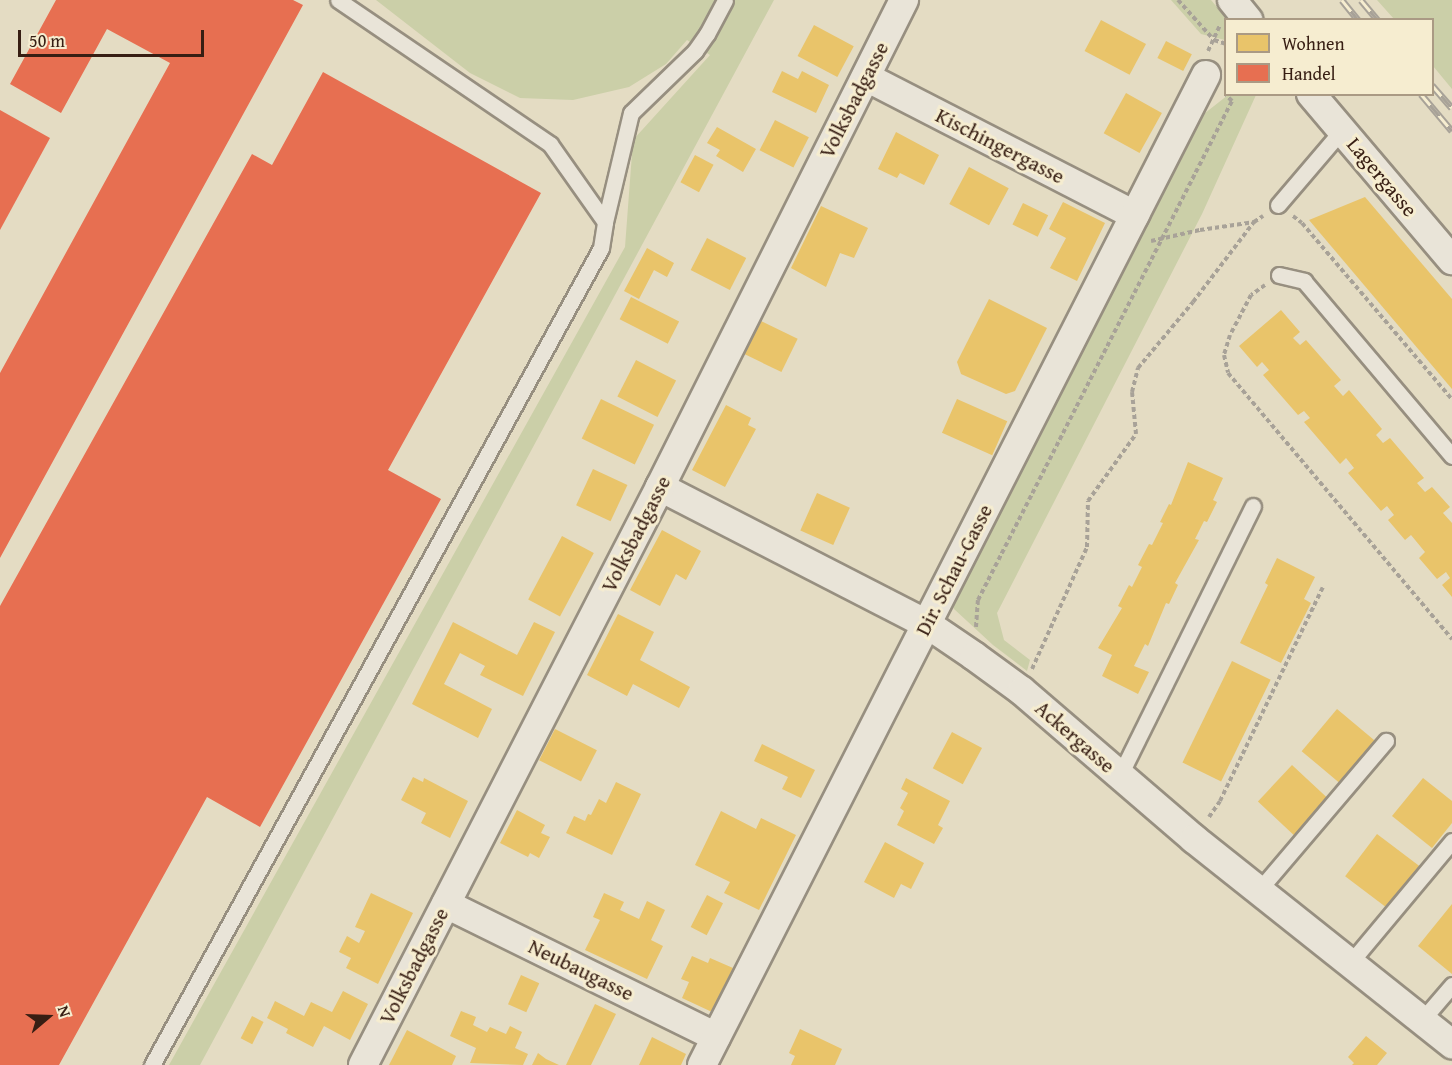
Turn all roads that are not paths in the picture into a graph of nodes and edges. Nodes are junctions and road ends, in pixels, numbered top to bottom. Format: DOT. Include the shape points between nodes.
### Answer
graph roads {
  1 [pos="338,0"];
  2 [pos="725,0"];
  3 [pos="904,0"];
  4 [pos="1232,0"];
  5 [pos="1246,18"];
  6 [pos="866,77"];
  7 [pos="1216,85"];
  8 [pos="1313,96"];
  9 [pos="1342,130"];
  10 [pos="1278,206"];
  11 [pos="1135,215"];
  12 [pos="605,222"];
  13 [pos="1452,260"];
  14 [pos="1279,275"];
  15 [pos="1452,456"];
  16 [pos="660,488"];
  17 [pos="1253,506"];
  18 [pos="927,624"];
  19 [pos="1386,741"];
  20 [pos="1120,775"];
  21 [pos="1452,841"];
  22 [pos="1259,890"];
  23 [pos="447,904"];
  24 [pos="1350,963"];
  25 [pos="1452,984"];
  26 [pos="1422,1020"];
  27 [pos="716,1037"];
  28 [pos="1452,1044"];
  29 [pos="152,1065"];
  30 [pos="363,1065"];
  31 [pos="702,1065"];
  1 -- 12 [label="lane" via="550,144"];
  2 -- 12 [label="lane" via="694,51 631,113"];
  3 -- 6 [label="street, Volksbadgasse"];
  4 -- 5 [label="street"];
  6 -- 11 [label="street, Kischingergasse"];
  6 -- 16 [label="street, Volksbadgasse"];
  7 -- 11 [label="street, Dir. Schau-Gasse"];
  8 -- 9 [label="street, Lagergasse"];
  9 -- 10 [label="lane"];
  9 -- 13 [label="street, Lagergasse"];
  11 -- 18 [label="street, Dir. Schau-Gasse"];
  12 -- 29 [label="lane" via="601,248"];
  14 -- 15 [label="lane" via="1304,281"];
  16 -- 18 [label="street, Ackergasse"];
  16 -- 23 [label="street, Volksbadgasse"];
  17 -- 20 [label="lane"];
  18 -- 20 [label="street, Ackergasse" via="1022,691"];
  18 -- 27 [label="street, Dir. Schau-Gasse"];
  19 -- 22 [label="lane"];
  20 -- 22 [label="street, Ackergasse"];
  21 -- 24 [label="lane"];
  22 -- 24 [label="street, Ackergasse"];
  23 -- 27 [label="street, Neubaugasse"];
  23 -- 30 [label="street, Volksbadgasse"];
  24 -- 26 [label="street, Ackergasse"];
  25 -- 26 [label="lane"];
  26 -- 28 [label="street, Ackergasse"];
  27 -- 31 [label="street, Dir. Schau-Gasse"];
}
